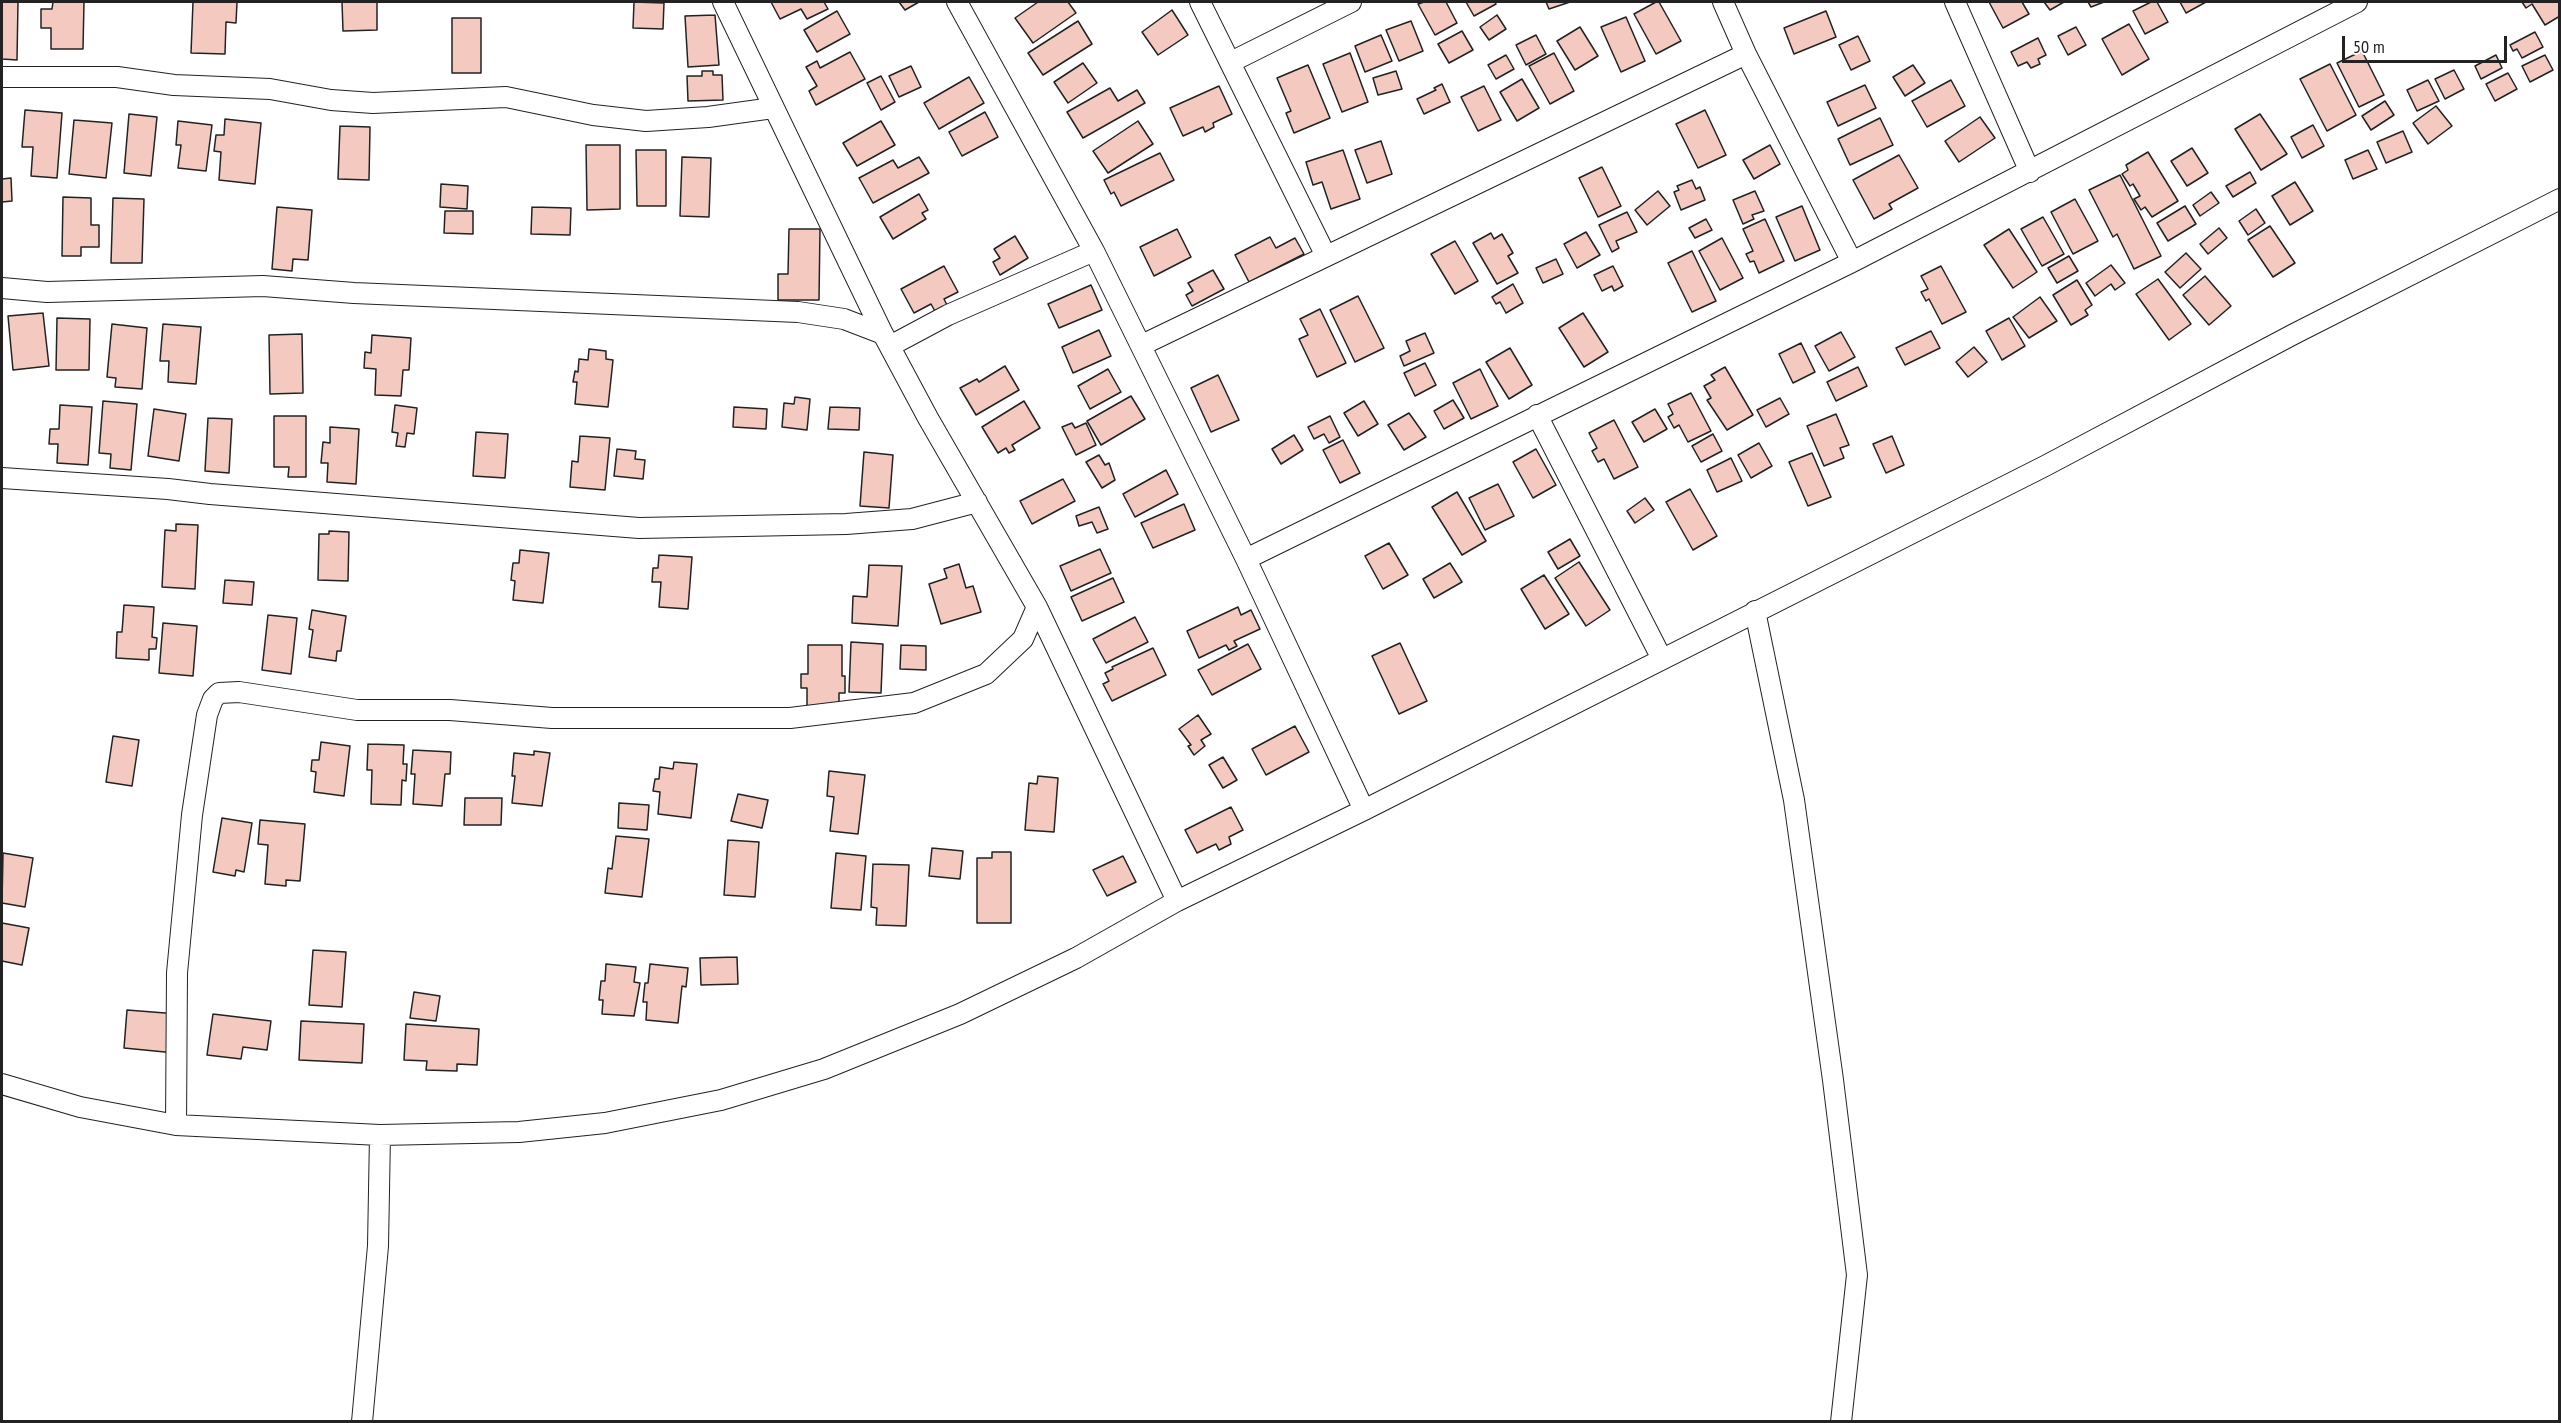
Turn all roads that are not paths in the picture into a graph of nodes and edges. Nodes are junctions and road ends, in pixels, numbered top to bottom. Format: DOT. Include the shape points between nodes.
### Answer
graph roads {
  1 [pos="723,2"];
  2 [pos="957,2"];
  3 [pos="1200,2"];
  4 [pos="1351,2"];
  5 [pos="1723,2"];
  6 [pos="1955,2"];
  7 [pos="2357,2"];
  8 [pos="1746,54"];
  9 [pos="1231,63"];
  10 [pos="2,77"];
  11 [pos="773,108"];
  12 [pos="2030,172"];
  13 [pos="2559,199"];
  14 [pos="1094,250"];
  15 [pos="1326,256"];
  16 [pos="1852,262"];
  17 [pos="2,288"];
  18 [pos="887,340"];
  19 [pos="1142,345"];
  20 [pos="1537,415"];
  21 [pos="2,478"];
  22 [pos="977,502"];
  23 [pos="1246,559"];
  24 [pos="1037,607"];
  25 [pos="1755,611"];
  26 [pos="1662,659"];
  27 [pos="1364,810"];
  28 [pos="1177,901"];
  29 [pos="2,1084"];
  30 [pos="176,1125"];
  31 [pos="380,1135"];
  32 [pos="362,1422"];
  33 [pos="1841,1422"];
  1 -- 11 [label="street"];
  2 -- 14 [label="street"];
  3 -- 9 [label="street"];
  4 -- 9 [label="street"];
  5 -- 8 [label="street"];
  6 -- 12 [label="street"];
  7 -- 12 [label="street"];
  8 -- 15 [label="street"];
  8 -- 16 [label="street"];
  9 -- 15 [label="street"];
  10 -- 11 [label="street" via="117,77 174,85 270,89 373,103 506,97 593,115 646,121"];
  11 -- 18 [label="street"];
  12 -- 16 [label="street"];
  13 -- 25 [label="street" via="2045,466"];
  14 -- 18 [label="street"];
  14 -- 19 [label="street"];
  15 -- 19 [label="street"];
  16 -- 20 [label="street"];
  17 -- 18 [label="street" via="47,292 262,286 798,312 844,319"];
  18 -- 22 [label="street"];
  19 -- 23 [label="street"];
  20 -- 23 [label="street"];
  20 -- 26 [label="street"];
  21 -- 22 [label="street" via="639,528 912,519"];
  22 -- 24 [label="street"];
  23 -- 27 [label="street"];
  24 -- 28 [label="street"];
  24 -- 30 [label="street" via="1023,639 986,674 914,703 790,718 552,718 450,710 357,710 239,692 219,693 207,715 192,815 177,973"];
  25 -- 26 [label="street"];
  25 -- 33 [label="street" via="1794,800 1857,1275"];
  26 -- 27 [label="street"];
  27 -- 28 [label="street"];
  28 -- 31 [label="street" via="1076,958 960,1014 824,1069 721,1100 605,1123 519,1132"];
  29 -- 30 [label="street" via="80,1107"];
  30 -- 31 [label="street"];
  31 -- 32 [label="street" via="378,1246"];
}
